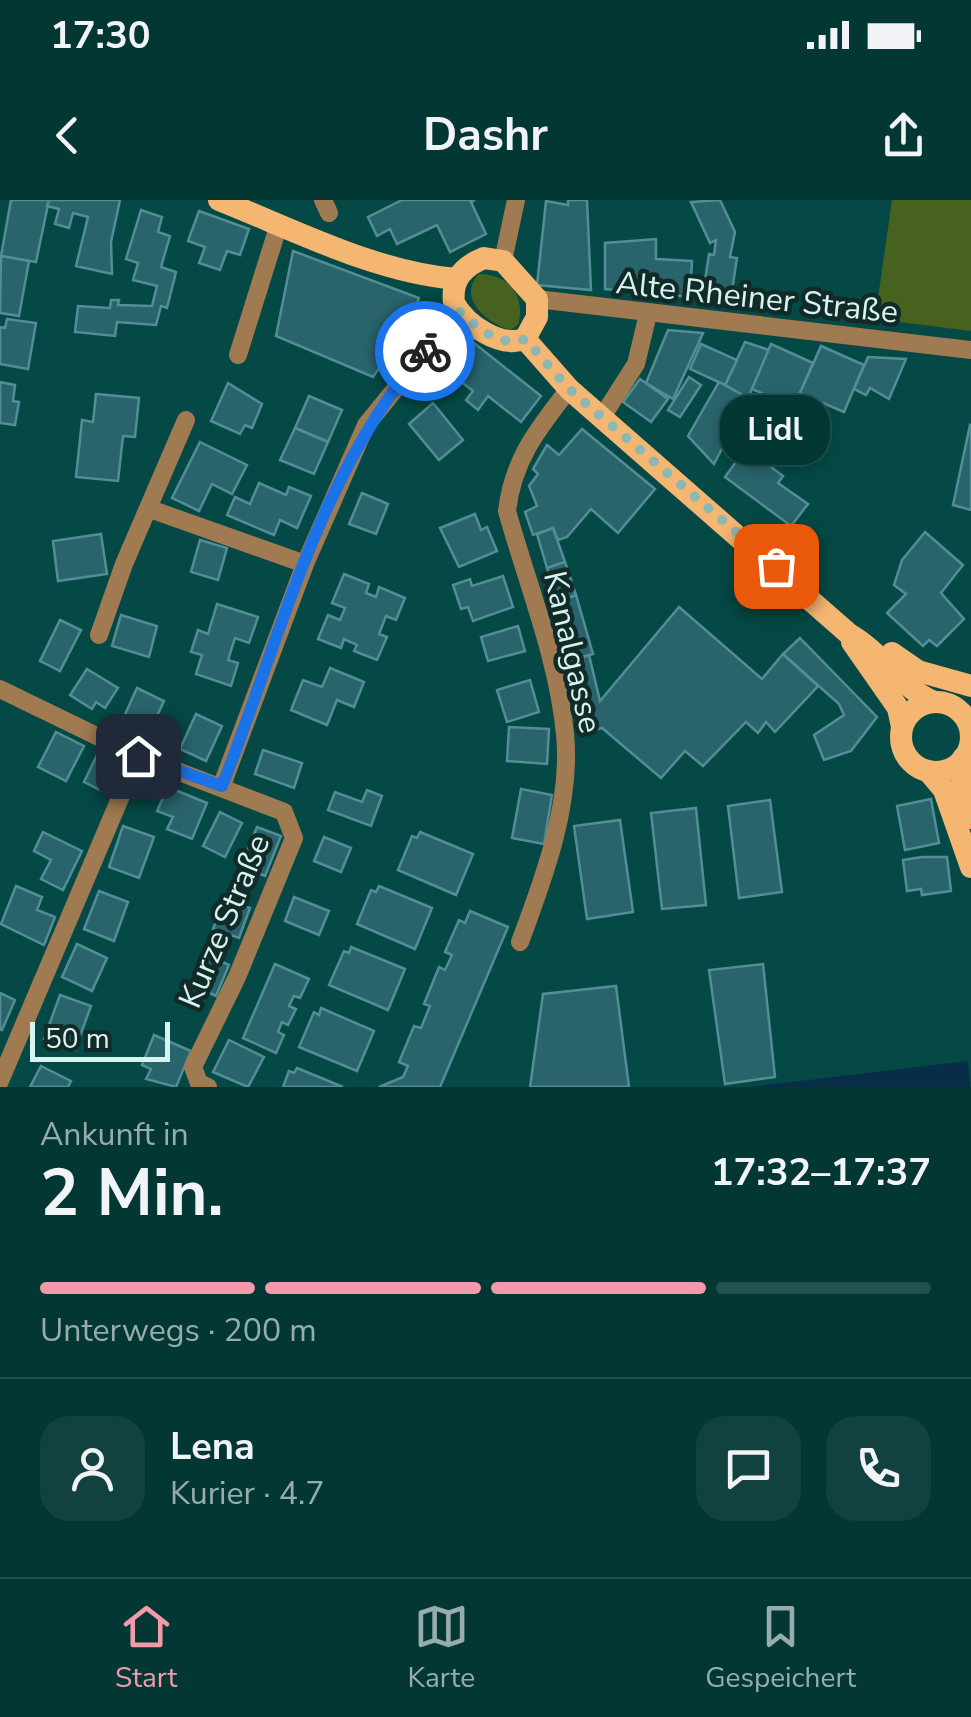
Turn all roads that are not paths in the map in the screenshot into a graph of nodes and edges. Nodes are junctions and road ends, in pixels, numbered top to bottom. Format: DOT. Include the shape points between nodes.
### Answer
graph roads {
  1 [pos="219,200"];
  2 [pos="516,200"];
  3 [pos="280,224"];
  4 [pos="502,261"];
  5 [pos="456,279"];
  6 [pos="537,299"];
  7 [pos="459,311"];
  8 [pos="648,314"];
  9 [pos="525,339"];
  10 [pos="971,350"];
  11 [pos="238,355"];
  12 [pos="569,389"];
  13 [pos="602,417"];
  14 [pos="186,420"];
  15 [pos="150,508"];
  16 [pos="305,564"];
  17 [pos="844,629"];
  18 [pos="99,635"];
  19 [pos="971,686"];
  20 [pos="0,688"];
  21 [pos="954,707"];
  22 [pos="902,727"];
  23 [pos="968,750"];
  24 [pos="138,756"];
  25 [pos="928,770"];
  26 [pos="222,786"];
  27 [pos="971,818"];
  28 [pos="971,867"];
  29 [pos="520,942"];
  30 [pos="0,1080"];
  31 [pos="208,1087"];
  1 -- 3 [label="main road"];
  2 -- 4 [label="street"];
  3 -- 5 [label="main road" via="377,262"];
  3 -- 11 [label="street"];
  4 -- 5 [label="main road" via="484,258"];
  4 -- 6 [label="main road"];
  5 -- 7 [label="main road"];
  6 -- 8 [label="street, Alte Rheiner Straße"];
  6 -- 9 [label="main road" via="538,317"];
  7 -- 9 [label="main road" via="499,339"];
  7 -- 16 [label="street" via="366,425"];
  8 -- 10 [label="street, Alte Rheiner Straße"];
  8 -- 13 [label="street" via="636,364"];
  9 -- 12 [label="main road"];
  12 -- 13 [label="main road"];
  12 -- 29 [label="street, Kanalgasse" via="530,438 510,484 507,511 566,734 564,787 547,867"];
  13 -- 17 [label="main road"];
  14 -- 15 [label="street"];
  15 -- 16 [label="street"];
  15 -- 18 [label="street"];
  16 -- 26 [label="street"];
  17 -- 19 [label="main road" via="866,627 918,671"];
  17 -- 21 [label="main road" via="918,695"];
  17 -- 22 [label="main road" via="898,708"];
  20 -- 24 [label="street"];
  21 -- 22 [label="main road" via="911,712"];
  21 -- 23 [label="main road" via="967,722"];
  22 -- 25 [label="main road" via="906,756"];
  23 -- 25 [label="main road" via="947,770"];
  23 -- 27 [label="main road" via="962,783"];
  24 -- 26 [label="street"];
  24 -- 30 [label="street"];
  25 -- 28 [label="main road" via="944,790"];
  26 -- 31 [label="street, Kurze Straße" via="284,812 294,838 193,1068"];
}
